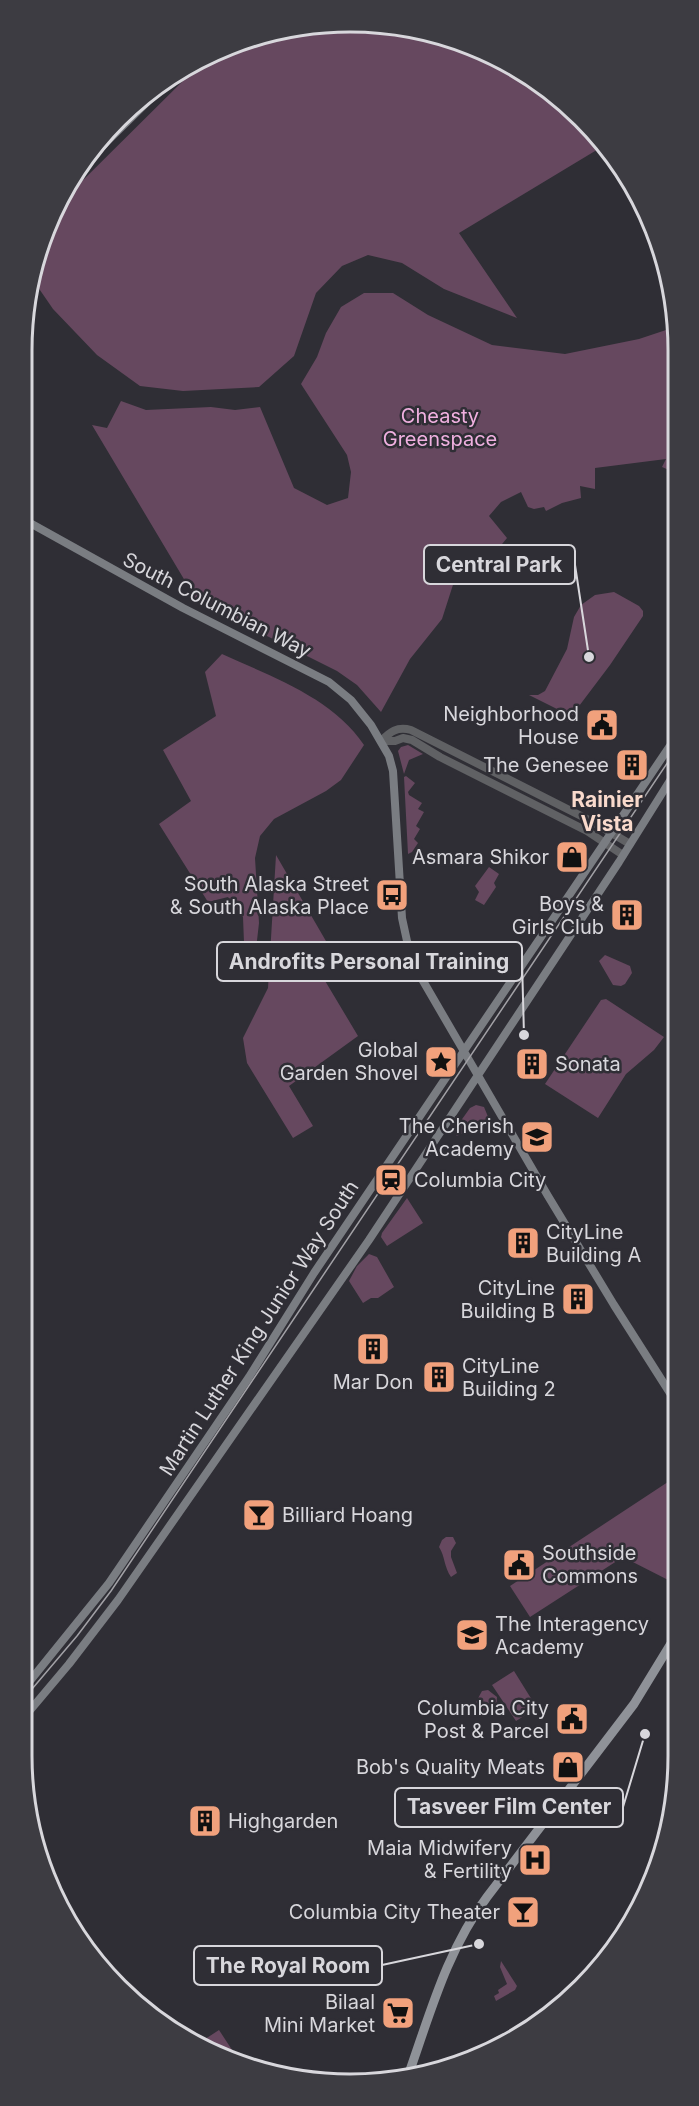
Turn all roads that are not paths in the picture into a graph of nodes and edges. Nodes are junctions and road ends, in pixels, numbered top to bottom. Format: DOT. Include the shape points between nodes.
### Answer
graph roads {
  1 [pos="32,524"];
  2 [pos="381,741"];
  3 [pos="668,749"];
  4 [pos="668,784"];
  5 [pos="612,833"];
  6 [pos="605,843"];
  7 [pos="630,844"];
  8 [pos="623,855"];
  9 [pos="463,1052"];
  10 [pos="478,1077"];
  11 [pos="668,1390"];
  12 [pos="668,1648"];
  13 [pos="32,1678"];
  14 [pos="32,1708"];
  15 [pos="411,2068"];
  1 -- 2 [label="main road, South Columbian Way" via="172,603 329,682 359,709"];
  2 -- 5 [label="street" via="397,729 411,730"];
  2 -- 6 [label="street" via="408,738"];
  2 -- 9 [label="main road, South Columbian Way" via="389,756 395,787 401,909 407,941 419,974"];
  3 -- 5 [label="main road, Martin Luther King Junior Way South"];
  4 -- 7 [label="main road, Martin Luther King Junior Way South"];
  5 -- 6 [label="main road, Martin Luther King Junior Way South"];
  5 -- 7 [label="street"];
  6 -- 8 [label="street"];
  6 -- 9 [label="main road, Martin Luther King Junior Way South"];
  7 -- 8 [label="main road, Martin Luther King Junior Way South"];
  8 -- 10 [label="main road, Martin Luther King Junior Way South"];
  9 -- 10 [label="main road, South Columbian Way"];
  9 -- 13 [label="main road, Martin Luther King Junior Way South" via="114,1575"];
  10 -- 11 [label="main road, South Columbian Way"];
  10 -- 14 [label="main road, Martin Luther King Junior Way South" via="118,1600"];
  12 -- 15 [label="main road" via="634,1704 467,1926 447,1968"];
}
